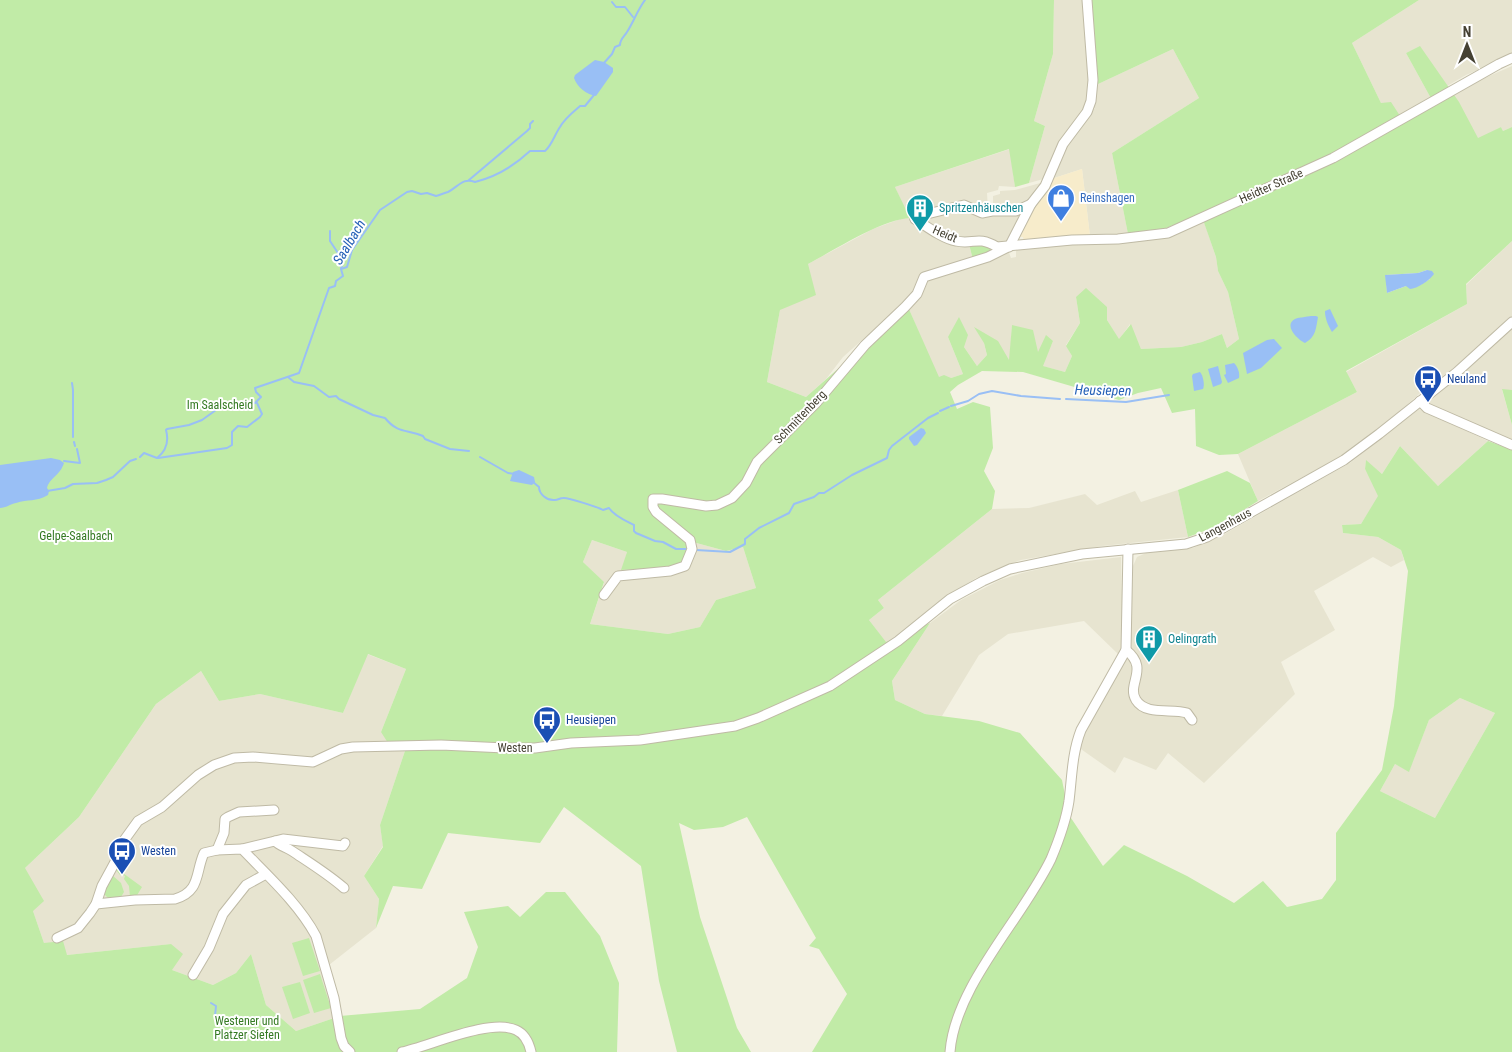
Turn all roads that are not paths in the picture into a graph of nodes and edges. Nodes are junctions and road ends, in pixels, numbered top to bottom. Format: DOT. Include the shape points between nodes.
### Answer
graph roads {
  1 [pos="1087,0"];
  2 [pos="1512,58"];
  3 [pos="1032,204"];
  4 [pos="1009,247"];
  5 [pos="1512,322"];
  6 [pos="1420,401"];
  7 [pos="1512,445"];
  8 [pos="1128,549"];
  9 [pos="604,595"];
  10 [pos="1126,650"];
  11 [pos="876,656"];
  12 [pos="1192,720"];
  13 [pos="274,810"];
  14 [pos="275,841"];
  15 [pos="345,843"];
  16 [pos="242,849"];
  17 [pos="217,850"];
  18 [pos="266,874"];
  19 [pos="344,888"];
  20 [pos="96,904"];
  21 [pos="57,938"];
  22 [pos="193,975"];
  23 [pos="350,1052"];
  24 [pos="402,1052"];
  25 [pos="531,1052"];
  26 [pos="950,1052"];
  1 -- 3 [label="street" via="1093,80 1091,101"];
  2 -- 4 [label="street, Heidter Straße" via="1332,158 1168,233"];
  3 -- 4 [label="street"];
  3 -- 4 [label="street, Heidt" via="1016,211 982,213 964,205 915,219 954,241 977,240"];
  4 -- 9 [label="street, Schmittenberg" via="924,277 911,301 756,462 746,483 732,498 706,506 653,499 656,512 690,540 692,549 689,557 682,568 618,576"];
  5 -- 6 [label="street, Langenhaus"];
  6 -- 7 [label="street" via="1427,408"];
  6 -- 8 [label="street, Langenhaus" via="1344,460 1207,537 1186,544"];
  8 -- 10 [label="street"];
  8 -- 11 [label="street, Langenhaus" via="1068,556 1010,569 959,594"];
  10 -- 12 [label="street" via="1136,661 1134,694 1138,702 1151,709 1187,713"];
  10 -- 26 [label="street" via="1075,744 1065,822 1050,860 967,995"];
  11 -- 20 [label="street, Westen" via="830,686 744,723 719,729 649,739 524,749 441,745 353,747 313,762 243,757 223,761 198,775 162,807 138,821 125,839"];
  13 -- 17 [label="street" via="239,812 228,817"];
  14 -- 15 [label="street" via="343,846"];
  14 -- 16 [label="street"];
  14 -- 19 [label="street" via="328,874"];
  16 -- 17 [label="street"];
  16 -- 18 [label="street"];
  17 -- 20 [label="street" via="204,853 197,880 181,898"];
  18 -- 22 [label="street" via="246,885 223,914"];
  18 -- 23 [label="street" via="316,936 337,1011 341,1038"];
  20 -- 21 [label="street, Westen" via="78,928"];
  24 -- 25 [label="street" via="463,1033 499,1028 518,1031 526,1039"];
}
